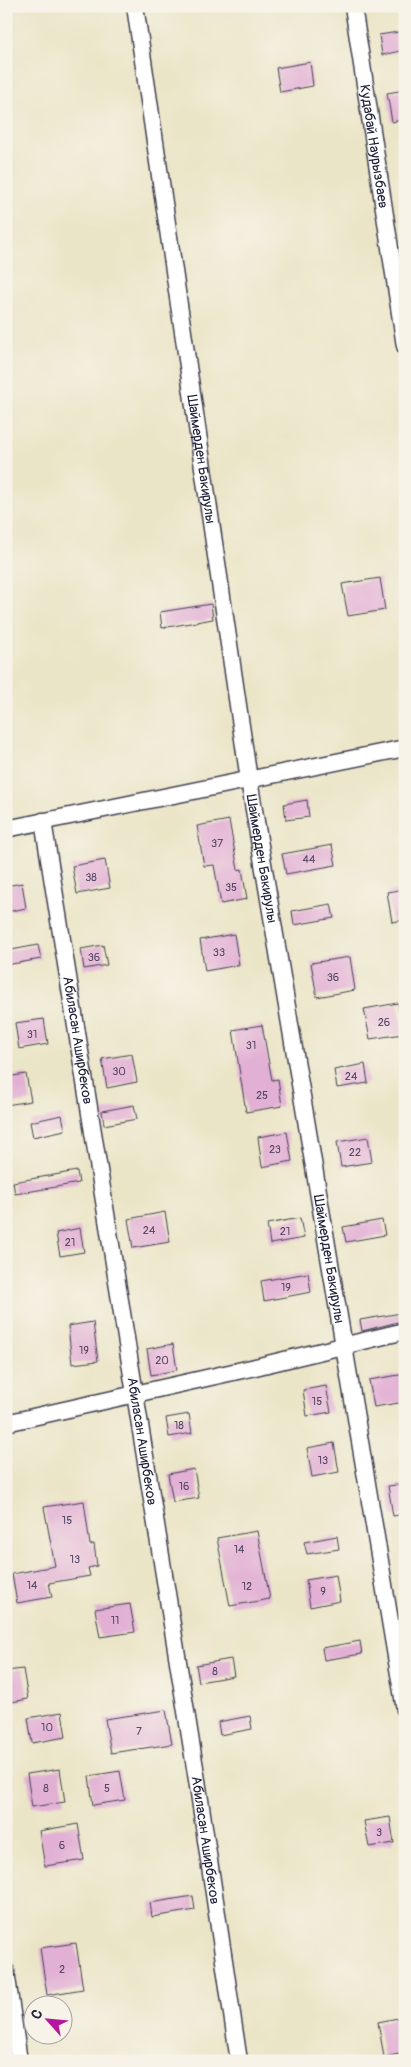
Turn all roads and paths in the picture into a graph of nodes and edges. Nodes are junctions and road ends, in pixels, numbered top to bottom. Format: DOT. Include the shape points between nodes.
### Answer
graph roads {
  1 [pos="136,6"];
  2 [pos="353,6"];
  3 [pos="405,346"];
  4 [pos="405,748"];
  5 [pos="249,780"];
  6 [pos="43,822"];
  7 [pos="6,828"];
  8 [pos="405,1331"];
  9 [pos="343,1345"];
  10 [pos="135,1394"];
  11 [pos="6,1423"];
  12 [pos="405,1710"];
  13 [pos="6,1971"];
  14 [pos="12,2045"];
  15 [pos="19,2061"];
  16 [pos="239,2061"];
  1 -- 5 [label="street, Шаймерден Бакирулы"];
  2 -- 3 [label="street, Кудабай Наурызбаев"];
  4 -- 5 [label="street"];
  5 -- 6 [label="street"];
  5 -- 9 [label="street, Шаймерден Бакирулы"];
  6 -- 7 [label="street"];
  6 -- 10 [label="street, Абиласан Аширбеков"];
  8 -- 9 [label="street"];
  9 -- 10 [label="street"];
  9 -- 12 [label="street, Шаймерден Бакирулы"];
  10 -- 11 [label="street"];
  10 -- 16 [label="street, Абиласан Аширбеков"];
  13 -- 14 [label="street"];
  14 -- 15 [label="street"];
}
